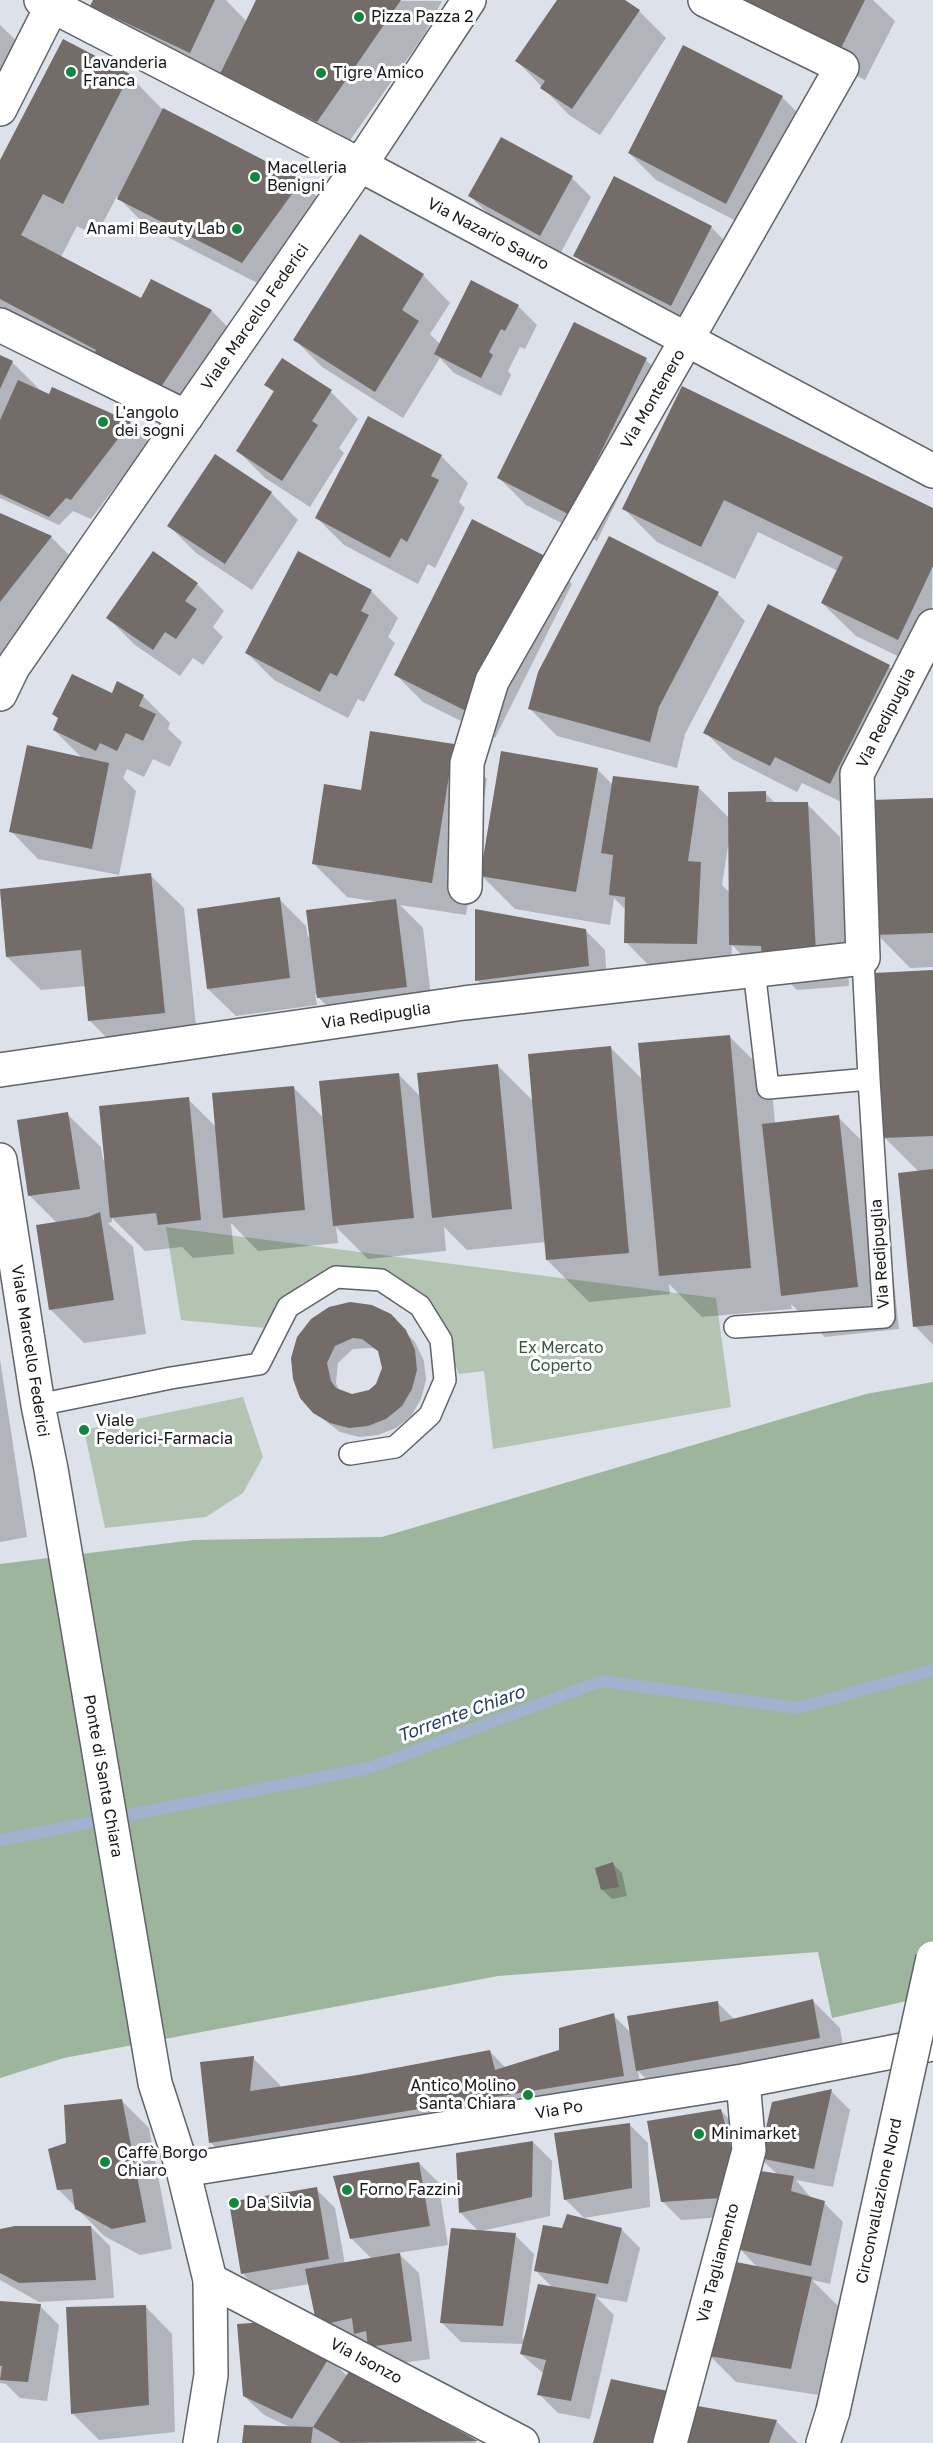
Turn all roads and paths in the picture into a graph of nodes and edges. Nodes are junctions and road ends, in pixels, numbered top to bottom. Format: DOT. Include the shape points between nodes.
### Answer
graph roads {
  1 [pos="469,0"];
  2 [pos="705,0"];
  3 [pos="50,1"];
  4 [pos="0,109"];
  5 [pos="360,165"];
  6 [pos="0,325"];
  7 [pos="687,340"];
  8 [pos="186,417"];
  9 [pos="933,471"];
  10 [pos="933,626"];
  11 [pos="4,674"];
  12 [pos="465,887"];
  13 [pos="863,957"];
  14 [pos="754,970"];
  15 [pos="0,1070"];
  16 [pos="869,1079"];
  17 [pos="0,1160"];
  18 [pos="735,1327"];
  19 [pos="38,1405"];
  20 [pos="350,1454"];
  21 [pos="51,1469"];
  22 [pos="933,1958"];
  23 [pos="933,2044"];
  24 [pos="743,2081"];
  25 [pos="183,2169"];
  26 [pos="210,2280"];
  27 [pos="200,2443"];
  28 [pos="522,2443"];
  29 [pos="670,2443"];
  30 [pos="823,2443"];
  1 -- 5 [label="street, Viale Marcello Federici"];
  2 -- 7 [label="street, Via Montenero" via="842,67"];
  3 -- 4 [label="street"];
  3 -- 5 [label="street, Via Nazario Sauro"];
  5 -- 7 [label="street, Via Nazario Sauro"];
  5 -- 8 [label="street, Viale Marcello Federici"];
  6 -- 8 [label="street"];
  7 -- 9 [label="street, Via Nazario Sauro"];
  7 -- 12 [label="street, Via Montenero" via="492,681 466,763"];
  8 -- 11 [label="street, Viale Marcello Federici"];
  10 -- 13 [label="street, Via Redipuglia" via="857,774"];
  13 -- 14 [label="street, Via Redipuglia"];
  13 -- 16 [label="lane, Via Redipuglia"];
  14 -- 15 [label="street, Via Redipuglia" via="464,1003"];
  14 -- 16 [label="lane" via="768,1088"];
  16 -- 18 [label="lane, Via Redipuglia" via="884,1317"];
  17 -- 19 [label="street, Viale Marcello Federici"];
  19 -- 20 [label="lane" via="260,1364 288,1307 336,1277 381,1280 420,1306 441,1340 445,1380 430,1415 395,1447"];
  19 -- 21 [label="street, Viale Marcello Federici"];
  21 -- 25 [label="street, Ponte di Santa Chiara" via="155,2083"];
  22 -- 30 [label="street, Circonvallazione Nord, bridge"];
  23 -- 24 [label="street, Via Po"];
  24 -- 25 [label="street, Via Po"];
  24 -- 29 [label="street, Via Tagliamento" via="749,2150"];
  25 -- 26 [label="street, Ponte di Santa Chiara"];
  26 -- 27 [label="street, Ponte di Santa Chiara" via="211,2375"];
  26 -- 28 [label="street, Via Isonzo"];
}
